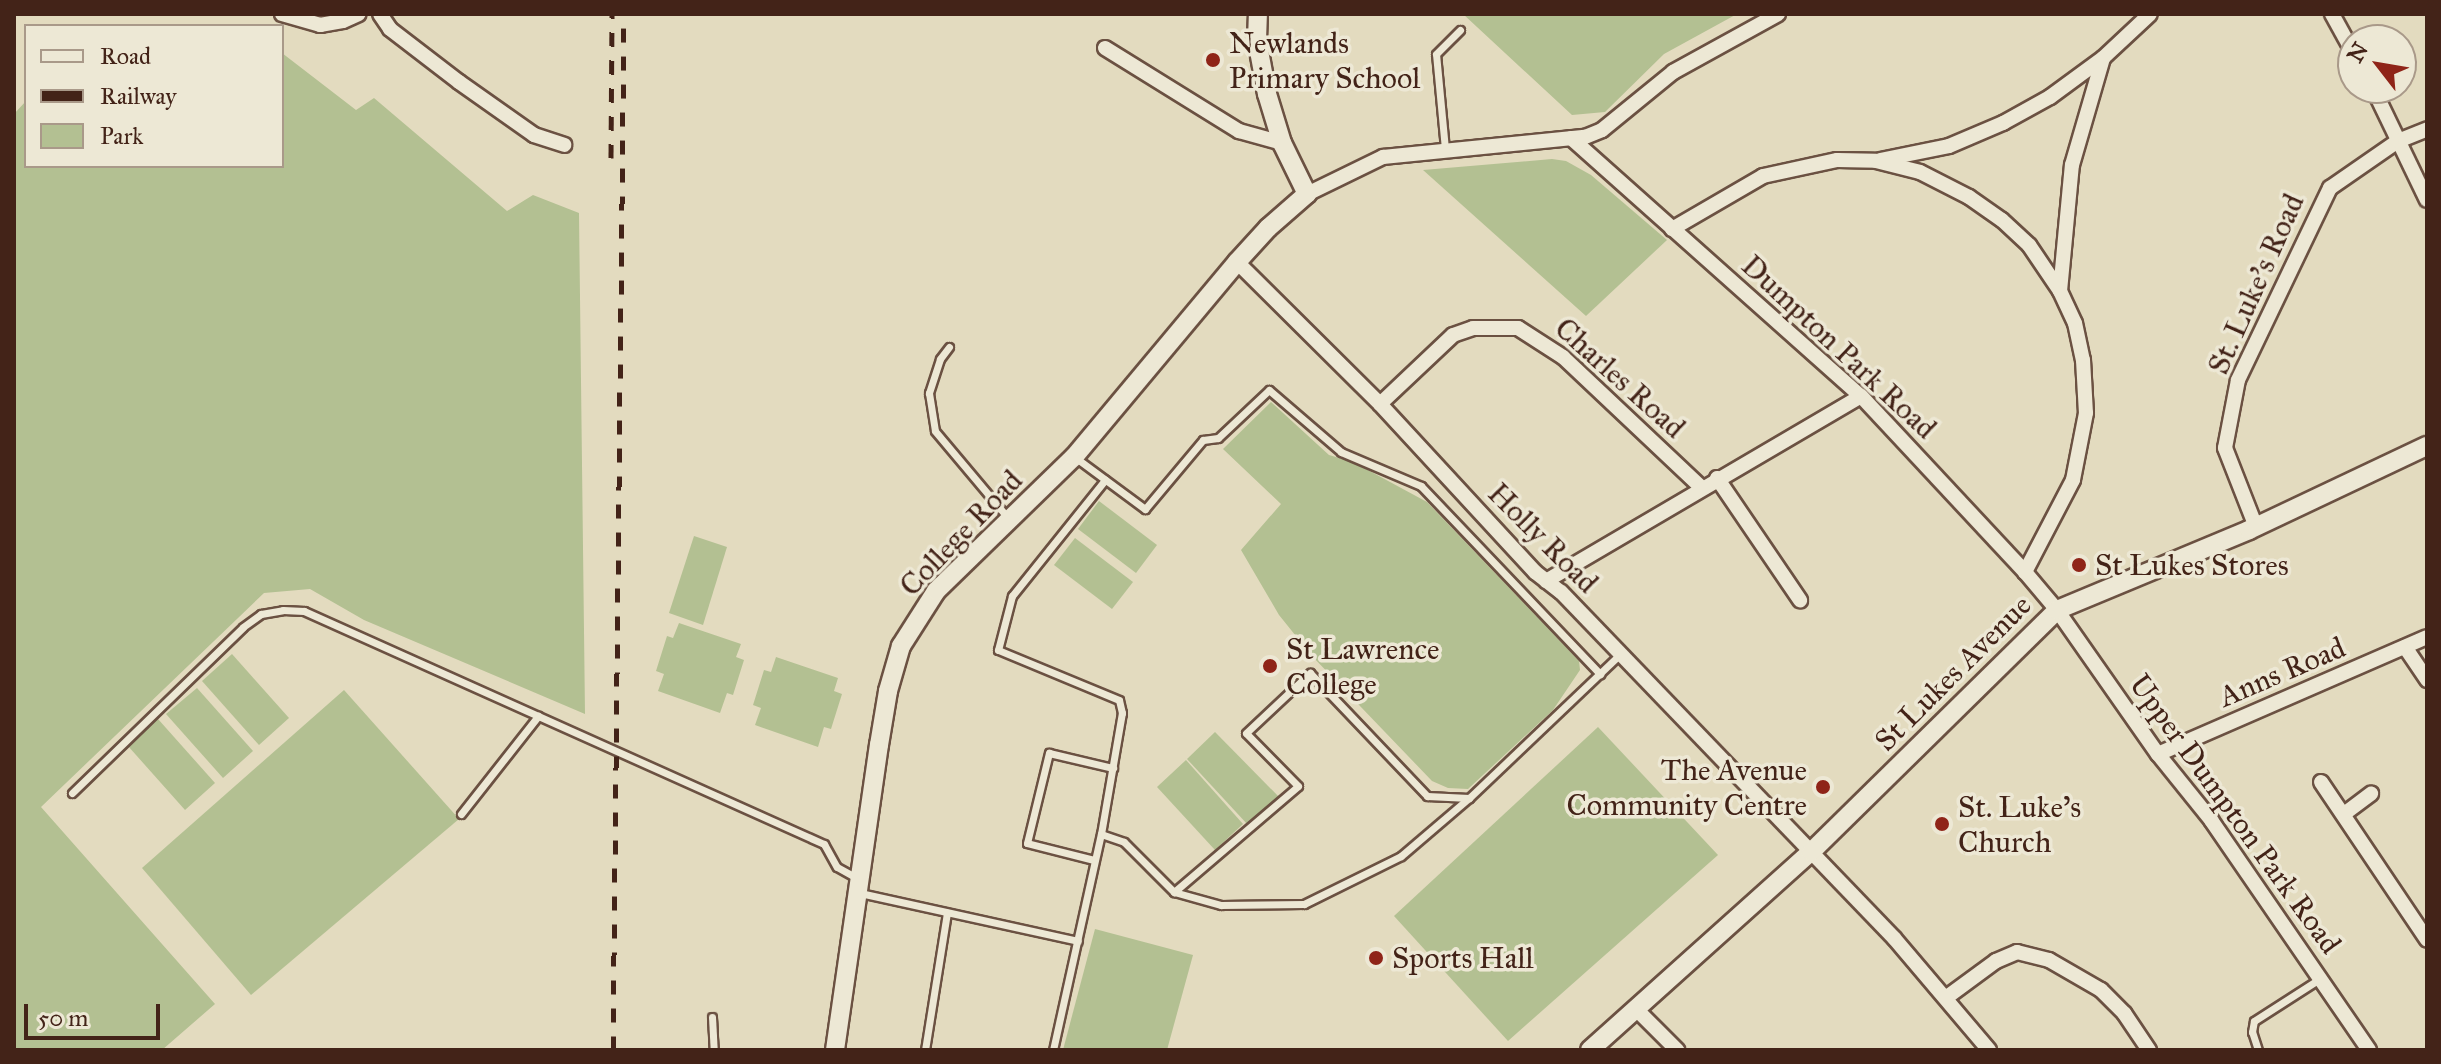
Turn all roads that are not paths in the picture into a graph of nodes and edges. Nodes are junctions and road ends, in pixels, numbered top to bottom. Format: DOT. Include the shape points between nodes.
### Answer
graph roads {
  1 [pos="282,14"];
  2 [pos="359,14"];
  3 [pos="380,14"];
  4 [pos="1258,14"];
  5 [pos="1778,14"];
  6 [pos="2150,14"];
  7 [pos="1460,30"];
  8 [pos="1105,48"];
  9 [pos="2103,58"];
  10 [pos="2381,104"];
  11 [pos="2427,129"];
  12 [pos="1571,138"];
  13 [pos="2398,141"];
  14 [pos="1282,143"];
  15 [pos="564,145"];
  16 [pos="1445,149"];
  17 [pos="1876,161"];
  18 [pos="1307,194"];
  19 [pos="2427,200"];
  20 [pos="1672,229"];
  21 [pos="1237,262"];
  22 [pos="2060,291"];
  23 [pos="949,347"];
  24 [pos="1861,396"];
  25 [pos="1380,404"];
  26 [pos="2427,446"];
  27 [pos="1074,457"];
  28 [pos="1717,478"];
  29 [pos="1105,480"];
  30 [pos="1701,487"];
  31 [pos="1009,520"];
  32 [pos="2256,527"];
  33 [pos="2025,572"];
  34 [pos="1546,581"];
  35 [pos="1800,600"];
  36 [pos="2057,610"];
  37 [pos="2427,637"];
  38 [pos="2405,647"];
  39 [pos="1620,654"];
  40 [pos="1600,674"];
  41 [pos="2427,680"];
  42 [pos="538,716"];
  43 [pos="2158,754"];
  44 [pos="1113,768"];
  45 [pos="2321,782"];
  46 [pos="72,793"];
  47 [pos="2371,794"];
  48 [pos="1469,798"];
  49 [pos="461,814"];
  50 [pos="2344,814"];
  51 [pos="1101,834"];
  52 [pos="1811,852"];
  53 [pos="1094,860"];
  54 [pos="861,886"];
  55 [pos="1174,892"];
  56 [pos="947,913"];
  57 [pos="2427,940"];
  58 [pos="1078,941"];
  59 [pos="2321,978"];
  60 [pos="1947,997"];
  61 [pos="1637,1010"];
  62 [pos="712,1017"];
  63 [pos="714,1050"];
  64 [pos="835,1050"];
  65 [pos="925,1050"];
  66 [pos="1053,1050"];
  67 [pos="1590,1050"];
  68 [pos="1677,1050"];
  69 [pos="1989,1050"];
  70 [pos="2149,1050"];
  71 [pos="2258,1050"];
  72 [pos="2369,1050"];
  1 -- 2 [label="street" via="320,25"];
  3 -- 15 [label="street" via="390,29 459,82 534,135"];
  4 -- 14 [label="street" via="1267,94"];
  5 -- 12 [label="street, College Road" via="1673,72 1602,130"];
  6 -- 9 [label="street"];
  7 -- 16 [label="lane" via="1436,54"];
  8 -- 14 [label="street" via="1239,131"];
  9 -- 17 [label="street" via="2003,123 1949,146"];
  9 -- 22 [label="street" via="2072,165"];
  10 -- 13 [label="street"];
  11 -- 13 [label="street, St. Luke's Road"];
  12 -- 16 [label="street, College Road"];
  12 -- 20 [label="street, Dumpton Park Road"];
  13 -- 19 [label="street"];
  13 -- 32 [label="street, St. Luke's Road" via="2330,188 2238,380 2225,448"];
  14 -- 18 [label="street"];
  16 -- 18 [label="street, College Road" via="1383,157"];
  17 -- 20 [label="street" via="1837,160 1763,176"];
  17 -- 22 [label="street" via="1920,172 2002,220 2029,245"];
  18 -- 21 [label="street, College Road"];
  20 -- 24 [label="street, Dumpton Park Road"];
  21 -- 25 [label="street, Holly Road"];
  21 -- 27 [label="street, College Road"];
  22 -- 33 [label="street" via="2075,323 2083,360 2086,413 2073,480"];
  23 -- 31 [label="lane" via="929,393 935,431"];
  24 -- 28 [label="street"];
  24 -- 33 [label="street, Dumpton Park Road"];
  25 -- 30 [label="street, Charles Road" via="1453,335 1473,328 1518,328 1563,357"];
  25 -- 34 [label="street, Holly Road"];
  26 -- 32 [label="street, St Lukes Avenue"];
  27 -- 29 [label="lane"];
  27 -- 31 [label="street, College Road"];
  28 -- 30 [label="street"];
  28 -- 35 [label="street"];
  29 -- 40 [label="lane" via="1145,509 1203,440 1218,438 1269,390 1341,452 1421,486"];
  29 -- 44 [label="lane" via="1012,596 998,650 1119,700 1122,713"];
  30 -- 34 [label="street"];
  31 -- 54 [label="street, College Road" via="936,591 901,646 888,691"];
  32 -- 36 [label="street, St Lukes Avenue"];
  33 -- 36 [label="street, Dumpton Park Road"];
  34 -- 39 [label="street, Holly Road"];
  36 -- 43 [label="street, Upper Dumpton Park Road"];
  36 -- 52 [label="street, St Lukes Avenue"];
  37 -- 38 [label="street, Anns Road"];
  38 -- 41 [label="street"];
  38 -- 43 [label="street, Anns Road"];
  39 -- 40 [label="lane"];
  39 -- 52 [label="street, Holly Road"];
  40 -- 48 [label="lane"];
  42 -- 46 [label="lane" via="322,617 283,610 261,614 243,627"];
  42 -- 49 [label="lane"];
  42 -- 54 [label="lane" via="824,844 837,867"];
  43 -- 59 [label="street, Upper Dumpton Park Road" via="2211,820"];
  44 -- 51 [label="lane"];
  44 -- 53 [label="lane" via="1049,753 1027,843"];
  45 -- 50 [label="street"];
  47 -- 50 [label="street"];
  48 -- 55 [label="lane" via="1401,856 1304,904 1221,905"];
  48 -- 55 [label="lane" via="1427,796 1310,673 1246,733 1298,786"];
  50 -- 57 [label="street"];
  51 -- 53 [label="lane"];
  51 -- 55 [label="lane" via="1124,842"];
  52 -- 60 [label="street, Holly Road"];
  52 -- 61 [label="street, St Lukes Avenue"];
  53 -- 58 [label="lane"];
  54 -- 56 [label="lane"];
  54 -- 64 [label="street, College Road"];
  56 -- 58 [label="lane"];
  56 -- 65 [label="lane"];
  58 -- 66 [label="lane"];
  59 -- 71 [label="lane" via="2254,1021"];
  59 -- 72 [label="street, Upper Dumpton Park Road"];
  60 -- 69 [label="street, Holly Road"];
  60 -- 70 [label="street" via="2017,952 2049,960 2101,990"];
  61 -- 67 [label="street, St Lukes Avenue"];
  61 -- 68 [label="street"];
  62 -- 63 [label="lane"];
}
